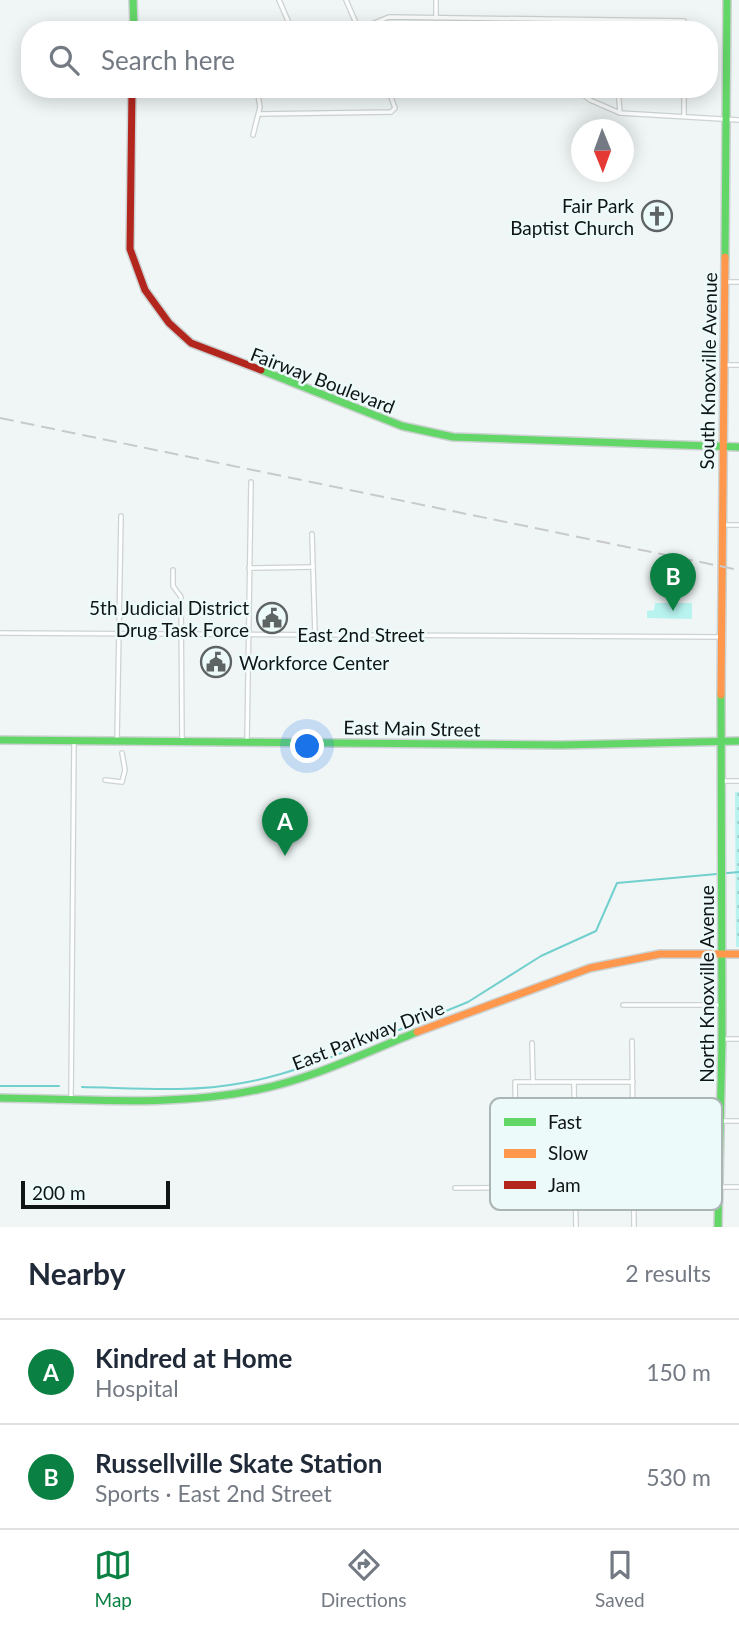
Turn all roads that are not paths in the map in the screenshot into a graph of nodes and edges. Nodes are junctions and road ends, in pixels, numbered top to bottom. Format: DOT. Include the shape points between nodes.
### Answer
graph roads {
  1 [pos="133,0"];
  2 [pos="279,0"];
  3 [pos="346,0"];
  4 [pos="436,0"];
  5 [pos="727,0"];
  6 [pos="436,18"];
  7 [pos="573,20"];
  8 [pos="134,21"];
  9 [pos="288,21"];
  10 [pos="355,21"];
  11 [pos="378,21"];
  12 [pos="684,21"];
  13 [pos="132,98"];
  14 [pos="258,98"];
  15 [pos="392,98"];
  16 [pos="587,98"];
  17 [pos="619,98"];
  18 [pos="684,98"];
  19 [pos="620,113"];
  20 [pos="259,114"];
  21 [pos="684,115"];
  22 [pos="726,120"];
  23 [pos="739,120"];
  24 [pos="254,135"];
  25 [pos="725,282"];
  26 [pos="739,282"];
  27 [pos="724,365"];
  28 [pos="739,365"];
  29 [pos="723,446"];
  30 [pos="739,447"];
  31 [pos="251,482"];
  32 [pos="121,516"];
  33 [pos="723,525"];
  34 [pos="739,525"];
  35 [pos="313,534"];
  36 [pos="313,567"];
  37 [pos="249,568"];
  38 [pos="173,569"];
  39 [pos="0,633"];
  40 [pos="118,633"];
  41 [pos="183,634"];
  42 [pos="249,634"];
  43 [pos="315,634"];
  44 [pos="722,636"];
  45 [pos="0,740"];
  46 [pos="74,741"];
  47 [pos="739,741"];
  48 [pos="117,742"];
  49 [pos="182,742"];
  50 [pos="247,742"];
  51 [pos="722,742"];
  52 [pos="122,753"];
  53 [pos="105,780"];
  54 [pos="722,781"];
  55 [pos="739,782"];
  56 [pos="723,954"];
  57 [pos="739,954"];
  58 [pos="722,1004"];
  59 [pos="623,1005"];
  60 [pos="722,1039"];
  61 [pos="739,1039"];
  62 [pos="632,1041"];
  63 [pos="532,1043"];
  64 [pos="533,1082"];
  65 [pos="575,1082"];
  66 [pos="633,1082"];
  67 [pos="0,1098"];
  68 [pos="71,1098"];
  69 [pos="515,1098"];
  70 [pos="575,1098"];
  71 [pos="633,1098"];
  72 [pos="721,1098"];
  73 [pos="490,1187"];
  74 [pos="456,1188"];
  1 -- 8 [label="main road"];
  2 -- 9 [label="street"];
  3 -- 10 [label="street"];
  4 -- 6 [label="street"];
  5 -- 22 [label="main road, South Knoxville Avenue"];
  6 -- 7 [label="street"];
  6 -- 11 [label="street"];
  7 -- 12 [label="street"];
  13 -- 29 [label="main road, Fairway Boulevard" via="130,248 149,300 169,327 191,343 402,426 453,437"];
  14 -- 20 [label="street"];
  15 -- 20 [label="street" via="396,108 391,112"];
  16 -- 19 [label="street"];
  17 -- 19 [label="street"];
  18 -- 21 [label="street"];
  19 -- 21 [label="street"];
  20 -- 24 [label="street"];
  21 -- 22 [label="street"];
  22 -- 23 [label="street"];
  22 -- 25 [label="main road, South Knoxville Avenue"];
  25 -- 26 [label="street"];
  25 -- 27 [label="main road, South Knoxville Avenue"];
  27 -- 28 [label="street"];
  27 -- 29 [label="main road, South Knoxville Avenue"];
  29 -- 30 [label="main road, Fairway Boulevard"];
  29 -- 33 [label="main road, South Knoxville Avenue"];
  31 -- 37 [label="street"];
  32 -- 40 [label="street"];
  33 -- 34 [label="street"];
  33 -- 44 [label="main road, South Knoxville Avenue"];
  35 -- 36 [label="street"];
  36 -- 37 [label="street"];
  36 -- 43 [label="street"];
  37 -- 42 [label="street"];
  38 -- 41 [label="street" via="173,586 181,597 179,628"];
  39 -- 40 [label="street, East 2nd Street"];
  40 -- 41 [label="street, East 2nd Street"];
  40 -- 48 [label="street"];
  41 -- 42 [label="street, East 2nd Street"];
  41 -- 49 [label="street"];
  42 -- 43 [label="street, East 2nd Street"];
  42 -- 50 [label="street"];
  43 -- 44 [label="street, East 2nd Street"];
  44 -- 51 [label="main road, South Knoxville Avenue"];
  45 -- 46 [label="main road, East Main Street"];
  46 -- 48 [label="main road, East Main Street"];
  46 -- 68 [label="street"];
  47 -- 51 [label="main road, East Main Street"];
  48 -- 49 [label="main road, East Main Street"];
  49 -- 50 [label="main road, East Main Street"];
  50 -- 51 [label="main road, East Main Street"];
  51 -- 54 [label="main road, North Knoxville Avenue"];
  52 -- 53 [label="street" via="122,782"];
  54 -- 55 [label="street"];
  54 -- 56 [label="main road, North Knoxville Avenue"];
  56 -- 57 [label="main road, East Parkway Drive"];
  56 -- 58 [label="main road, North Knoxville Avenue"];
  56 -- 68 [label="main road, East Parkway Drive" via="660,954 590,968 268,1089 204,1097"];
  58 -- 59 [label="street"];
  58 -- 60 [label="main road, North Knoxville Avenue"];
  60 -- 61 [label="street"];
  60 -- 72 [label="main road, North Knoxville Avenue"];
  62 -- 66 [label="street"];
  63 -- 64 [label="street"];
  64 -- 65 [label="street"];
  64 -- 69 [label="street" via="515,1083"];
  65 -- 66 [label="street"];
  65 -- 70 [label="street"];
  66 -- 71 [label="street"];
  67 -- 68 [label="main road, East Parkway Drive"];
  73 -- 74 [label="street"];
}
